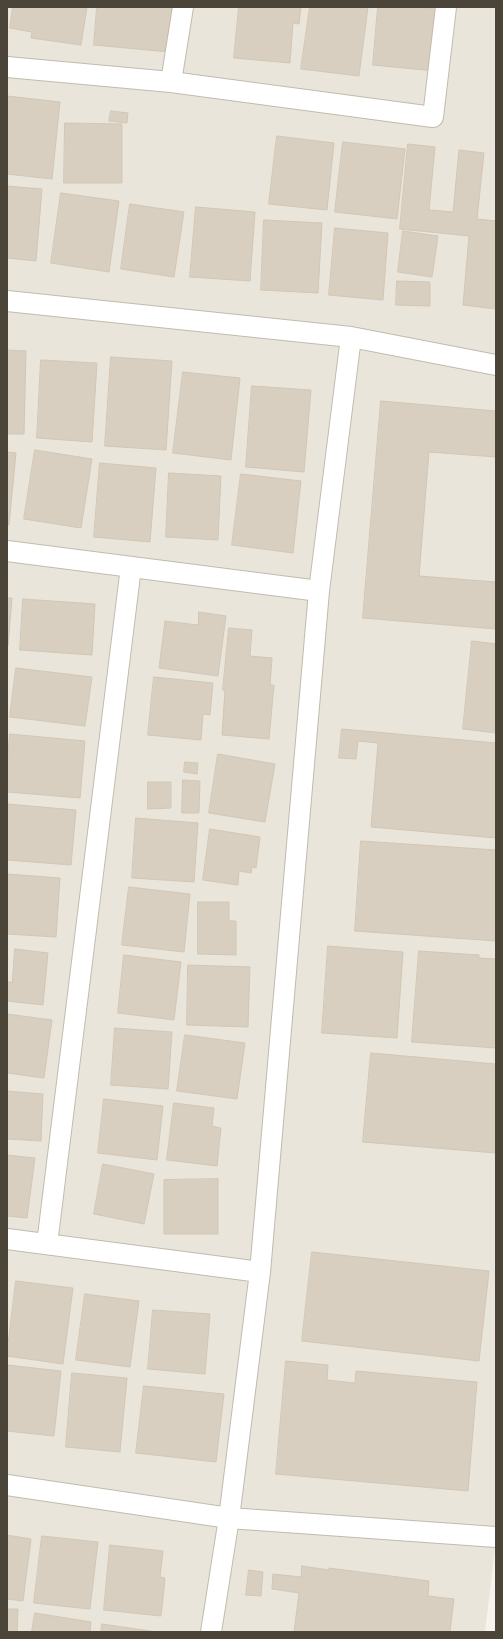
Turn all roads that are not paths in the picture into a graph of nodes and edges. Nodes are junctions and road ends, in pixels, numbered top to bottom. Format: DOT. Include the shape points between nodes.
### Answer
graph roads {
  1 [pos="183,7"];
  2 [pos="446,7"];
  3 [pos="7,67"];
  4 [pos="171,82"];
  5 [pos="7,301"];
  6 [pos="351,337"];
  7 [pos="496,365"];
  8 [pos="7,551"];
  9 [pos="132,567"];
  10 [pos="319,591"];
  11 [pos="7,1238"];
  12 [pos="47,1244"];
  13 [pos="260,1272"];
  14 [pos="7,1485"];
  15 [pos="229,1518"];
  16 [pos="496,1537"];
  17 [pos="211,1632"];
  1 -- 4 [label="street"];
  2 -- 4 [label="street" via="433,117"];
  3 -- 4 [label="street"];
  5 -- 6 [label="street"];
  6 -- 7 [label="street"];
  6 -- 10 [label="street"];
  8 -- 9 [label="street"];
  9 -- 10 [label="street"];
  9 -- 12 [label="street"];
  10 -- 13 [label="street"];
  11 -- 12 [label="street"];
  12 -- 13 [label="street"];
  13 -- 15 [label="street"];
  14 -- 15 [label="street"];
  15 -- 16 [label="street"];
  15 -- 17 [label="street"];
}
